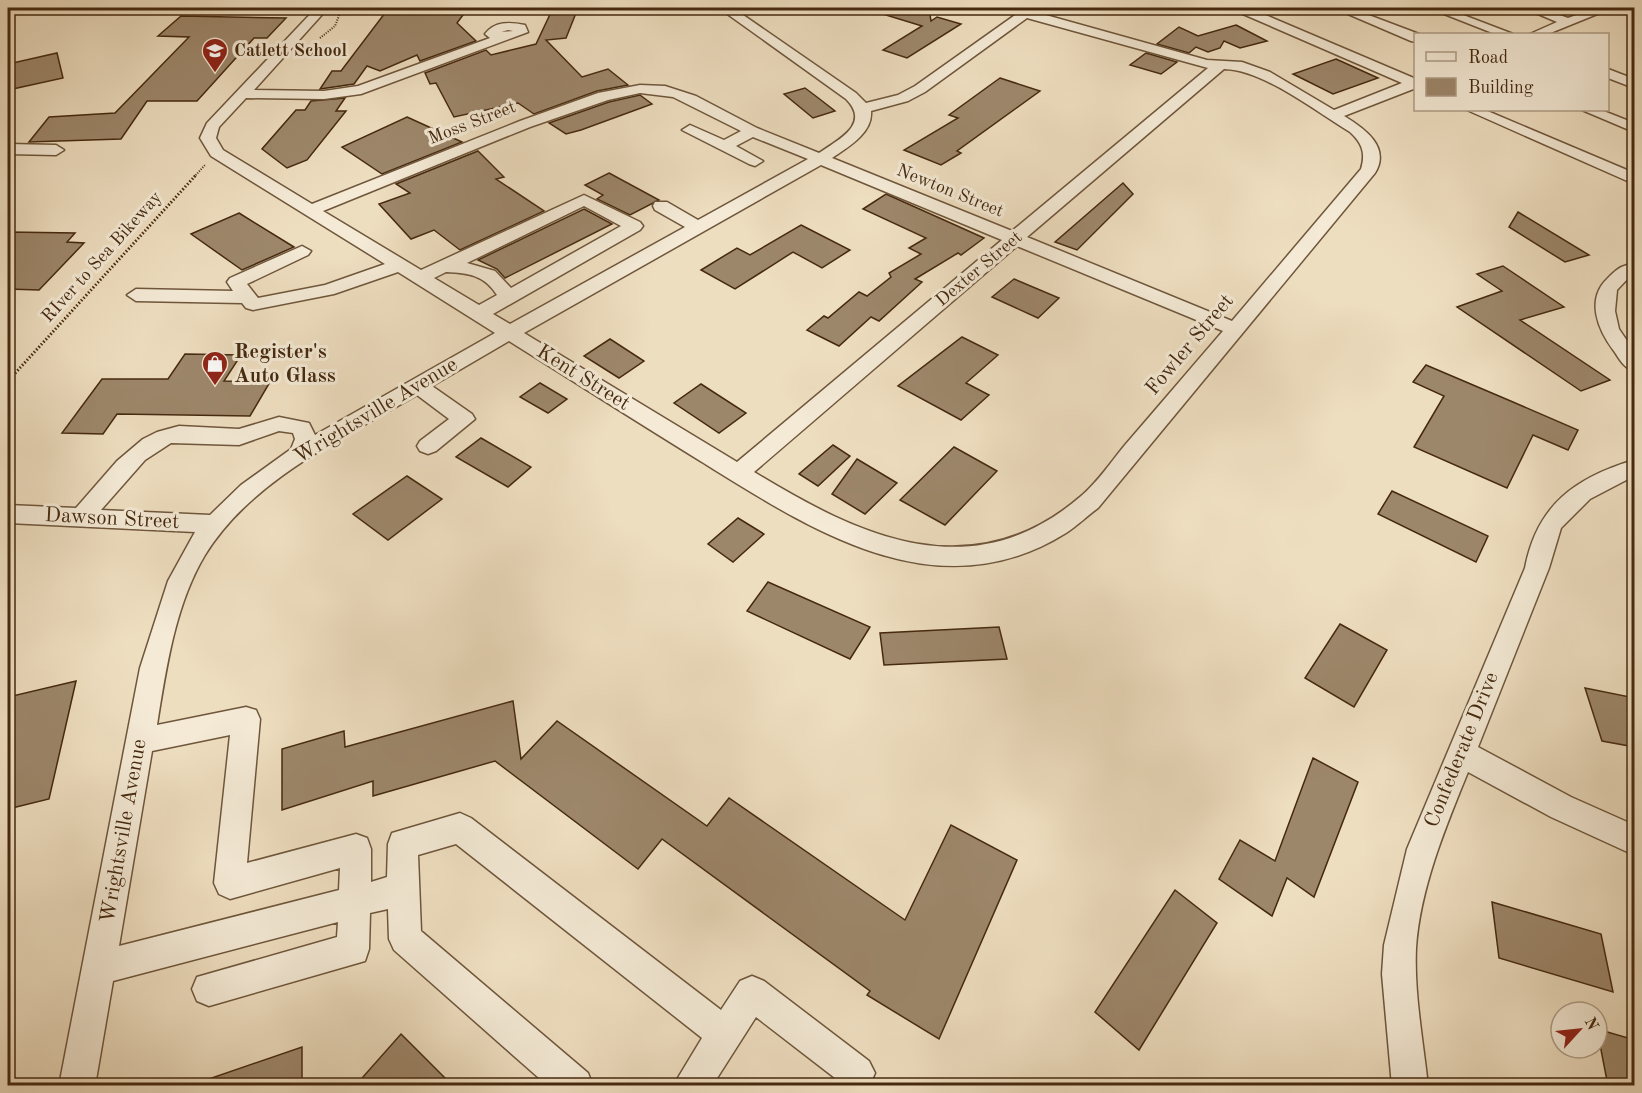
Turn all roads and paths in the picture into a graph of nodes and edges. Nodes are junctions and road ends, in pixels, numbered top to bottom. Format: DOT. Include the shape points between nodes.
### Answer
graph roads {
  1 [pos="322,8"];
  2 [pos="725,8"];
  3 [pos="1240,8"];
  4 [pos="1340,8"];
  5 [pos="1435,8"];
  6 [pos="1530,8"];
  7 [pos="1606,8"];
  8 [pos="1629,8"];
  9 [pos="1635,9"];
  10 [pos="1028,10"];
  11 [pos="1568,22"];
  12 [pos="1007,27"];
  13 [pos="1067,30"];
  14 [pos="1503,33"];
  15 [pos="1540,33"];
  16 [pos="1049,34"];
  17 [pos="1414,37"];
  18 [pos="501,38"];
  19 [pos="1220,65"];
  20 [pos="1609,73"];
  21 [pos="1414,83"];
  22 [pos="1414,83"];
  23 [pos="1635,84"];
  24 [pos="652,88"];
  25 [pos="242,94"];
  26 [pos="863,108"];
  27 [pos="1476,111"];
  28 [pos="1592,111"];
  29 [pos="1334,116"];
  30 [pos="1635,128"];
  31 [pos="690,130"];
  32 [pos="752,131"];
  33 [pos="724,146"];
  34 [pos="8,149"];
  35 [pos="56,150"];
  36 [pos="217,153"];
  37 [pos="820,159"];
  38 [pos="755,161"];
  39 [pos="1635,179"];
  40 [pos="661,206"];
  41 [pos="311,210"];
  42 [pos="698,227"];
  43 [pos="1015,239"];
  44 [pos="604,244"];
  45 [pos="302,251"];
  46 [pos="636,261"];
  47 [pos="399,265"];
  48 [pos="442,267"];
  49 [pos="1627,270"];
  50 [pos="420,278"];
  51 [pos="136,295"];
  52 [pos="248,297"];
  53 [pos="508,297"];
  54 [pos="478,314"];
  55 [pos="1235,329"];
  56 [pos="508,332"];
  57 [pos="1635,364"];
  58 [pos="8,381"];
  59 [pos="418,386"];
  60 [pos="428,446"];
  61 [pos="300,455"];
  62 [pos="1635,468"];
  63 [pos="737,474"];
  64 [pos="8,514"];
  65 [pos="82,517"];
  66 [pos="216,524"];
  67 [pos="966,556"];
  68 [pos="140,741"];
  69 [pos="1461,753"];
  70 [pos="1635,840"];
  71 [pos="403,889"];
  72 [pos="354,902"];
  73 [pos="99,968"];
  74 [pos="209,989"];
  75 [pos="725,1034"];
  76 [pos="77,1086"];
  77 [pos="575,1086"];
  78 [pos="691,1086"];
  79 [pos="850,1086"];
  80 [pos="1410,1086"];
  1 -- 25 [label="street"];
  2 -- 26 [label="street"];
  3 -- 21 [label="street"];
  4 -- 17 [label="street"];
  5 -- 14 [label="street"];
  6 -- 11 [label="street"];
  7 -- 11 [label="street"];
  8 -- 9 [label="street"];
  10 -- 12 [label="street"];
  10 -- 13 [label="street"];
  11 -- 15 [label="street"];
  12 -- 13 [label="street"];
  12 -- 26 [label="street" via="920,90"];
  13 -- 16 [label="street"];
  13 -- 19 [label="street, Fowler Street" via="1090,32"];
  18 -- 25 [label="street" via="361,90 324,95"];
  19 -- 29 [label="street, Fowler Street" via="1258,71"];
  19 -- 43 [label="street, Dexter Street"];
  20 -- 23 [label="street"];
  22 -- 29 [label="street"];
  24 -- 32 [label="street, Newton Street" via="675,93"];
  24 -- 41 [label="street, Moss Street" via="612,94 475,141"];
  25 -- 36 [label="street" via="207,133"];
  26 -- 37 [label="street, Wrightsville Avenue" via="864,118 857,130"];
  27 -- 39 [label="street"];
  28 -- 30 [label="street"];
  29 -- 55 [label="street, Fowler Street" via="1368,142 1373,153 1369,170"];
  31 -- 33 [label="street"];
  32 -- 33 [label="street"];
  32 -- 37 [label="street, Newton Street"];
  33 -- 38 [label="street"];
  34 -- 35 [label="street"];
  36 -- 41 [label="street, Kent Street"];
  36 -- 58 [label="path, RIver to Sea Bikeway"];
  37 -- 42 [label="street, Wrightsville Avenue"];
  37 -- 43 [label="street, Newton Street"];
  40 -- 42 [label="street"];
  41 -- 47 [label="street, Kent Street"];
  42 -- 46 [label="street, Wrightsville Avenue"];
  43 -- 55 [label="street, Newton Street"];
  43 -- 63 [label="street, Dexter Street"];
  44 -- 46 [label="street"];
  44 -- 48 [label="street" via="634,226 584,200"];
  44 -- 53 [label="street"];
  45 -- 52 [label="street" via="236,282"];
  46 -- 56 [label="street, Wrightsville Avenue"];
  47 -- 50 [label="street, Kent Street"];
  47 -- 52 [label="street" via="367,280 315,294 254,304"];
  48 -- 50 [label="street"];
  48 -- 53 [label="street" via="487,272"];
  49 -- 57 [label="street" via="1608,288 1605,319 1612,336"];
  50 -- 54 [label="street, Kent Street"];
  51 -- 52 [label="street"];
  53 -- 54 [label="street"];
  54 -- 56 [label="street, Kent Street"];
  55 -- 67 [label="street, Fowler Street" via="1076,514 1020,545"];
  56 -- 59 [label="street, Wrightsville Avenue"];
  56 -- 63 [label="street, Kent Street"];
  59 -- 60 [label="street" via="464,420"];
  59 -- 61 [label="street, Wrightsville Avenue"];
  61 -- 65 [label="street" via="306,439 301,428 284,423 267,425 241,437 176,434 143,449"];
  61 -- 66 [label="street, Wrightsville Avenue" via="239,501"];
  62 -- 69 [label="street, Confederate Drive" via="1614,473 1573,497 1545,534 1537,568"];
  63 -- 67 [label="street, Kent Street" via="858,541 916,555"];
  64 -- 65 [label="street, Dawson Street"];
  65 -- 66 [label="street, Dawson Street"];
  66 -- 68 [label="street, Wrightsville Avenue" via="185,567 169,609"];
  68 -- 72 [label="street" via="246,719 230,882 356,849"];
  68 -- 73 [label="street, Wrightsville Avenue"];
  69 -- 70 [label="street" via="1561,807"];
  69 -- 80 [label="street, Confederate Drive" via="1422,849 1400,945 1400,996"];
  71 -- 72 [label="street"];
  71 -- 75 [label="street" via="403,844 460,828"];
  71 -- 77 [label="street" via="405,939"];
  72 -- 73 [label="street"];
  72 -- 74 [label="street" via="353,949"];
  73 -- 76 [label="street, Wrightsville Avenue"];
  75 -- 78 [label="street"];
  75 -- 79 [label="street" via="752,993 857,1072"];
}
